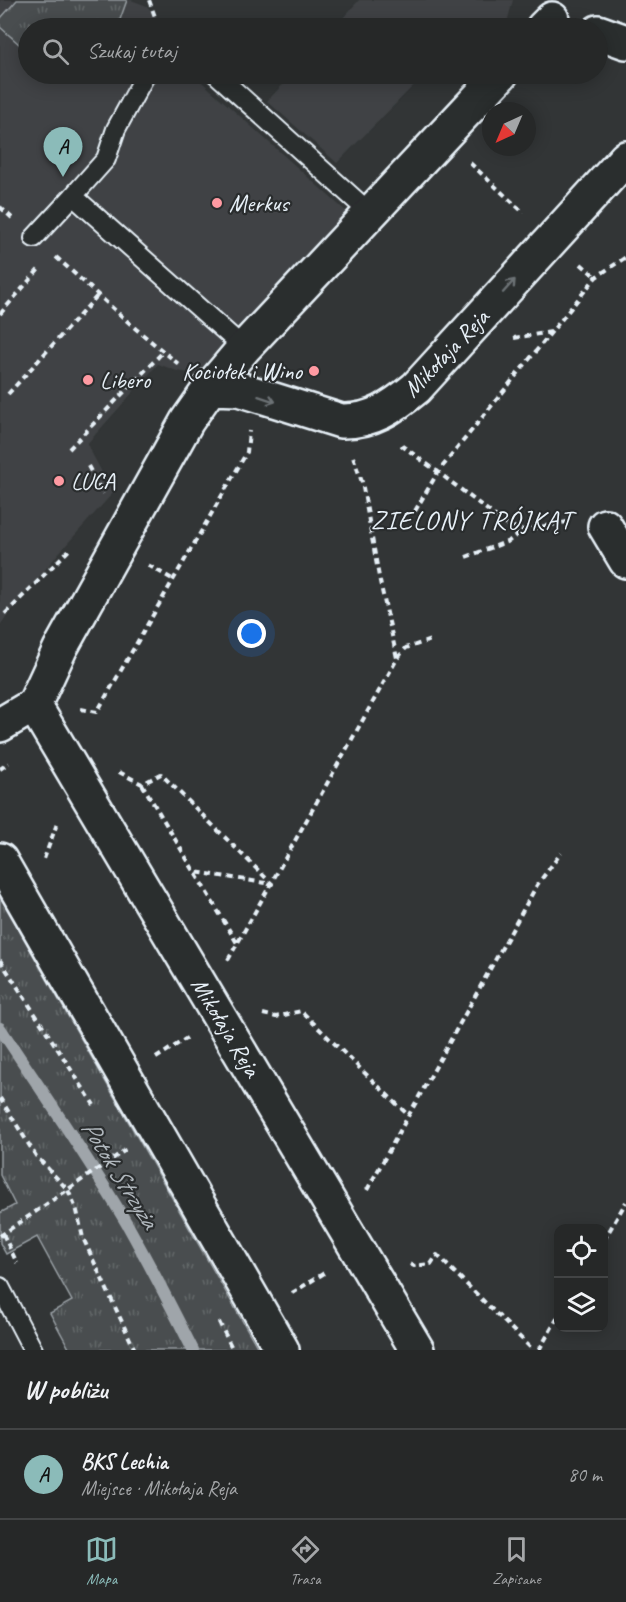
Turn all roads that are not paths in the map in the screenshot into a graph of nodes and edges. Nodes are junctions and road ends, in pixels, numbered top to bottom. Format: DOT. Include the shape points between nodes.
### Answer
graph roads {
  1 [pos="608,36"];
  2 [pos="626,42"];
  3 [pos="141,84"];
  4 [pos="227,84"];
  5 [pos="492,84"];
  6 [pos="626,158"];
  7 [pos="73,196"];
  8 [pos="371,214"];
  9 [pos="34,238"];
  10 [pos="244,348"];
  11 [pos="210,388"];
  12 [pos="605,526"];
  13 [pos="626,561"];
  14 [pos="41,717"];
  15 [pos="0,725"];
  16 [pos="0,860"];
  17 [pos="0,1287"];
  18 [pos="33,1350"];
  19 [pos="282,1350"];
  20 [pos="417,1350"];
  1 -- 2 [label="street"];
  3 -- 7 [label="lane" via="116,129 106,159"];
  4 -- 8 [label="lane"];
  5 -- 8 [label="street"];
  11 -- 6 [label="street, Mikołaja Reja, one-way" via="239,390 341,421 376,416 416,388"];
  7 -- 9 [label="lane"];
  7 -- 10 [label="lane"];
  8 -- 10 [label="street"];
  10 -- 11 [label="street"];
  11 -- 14 [label="street" via="187,421 60,649"];
  12 -- 13 [label="street"];
  14 -- 15 [label="street"];
  14 -- 20 [label="street, Mikołaja Reja"];
  16 -- 19 [label="street"];
  17 -- 18 [label="lane"];
}
